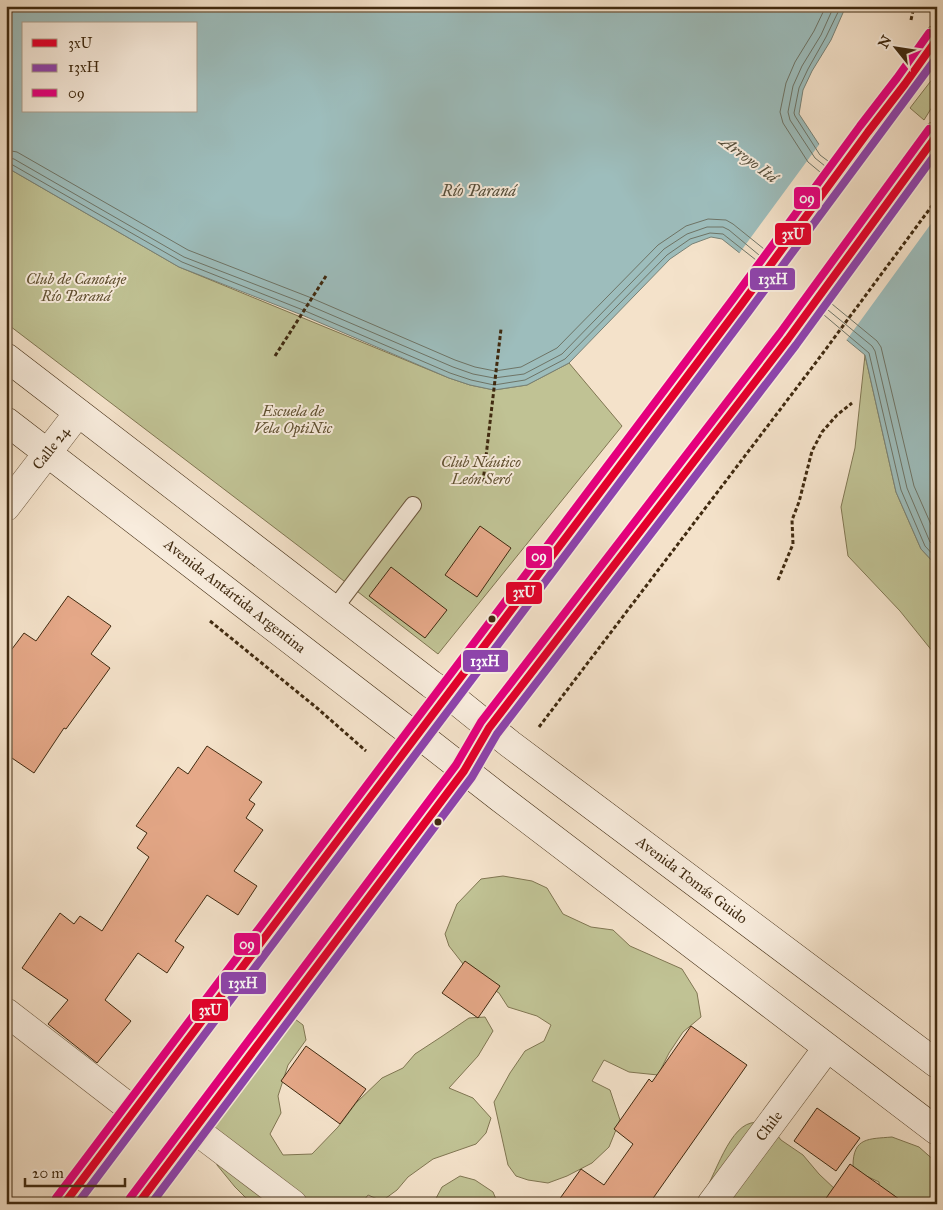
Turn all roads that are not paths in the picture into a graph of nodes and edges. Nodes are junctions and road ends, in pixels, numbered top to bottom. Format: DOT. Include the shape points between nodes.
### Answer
graph roads {
  1 [pos="937,39"];
  2 [pos="937,135"];
  3 [pos="6,357"];
  4 [pos="78,413"];
  5 [pos="6,421"];
  6 [pos="48,453"];
  7 [pos="413,505"];
  8 [pos="6,507"];
  9 [pos="334,609"];
  10 [pos="448,694"];
  11 [pos="490,728"];
  12 [pos="418,734"];
  13 [pos="464,771"];
  14 [pos="6,1012"];
  15 [pos="827,1048"];
  16 [pos="937,1064"];
  17 [pos="134,1111"];
  18 [pos="194,1129"];
  19 [pos="937,1131"];
  20 [pos="64,1204"];
  21 [pos="138,1204"];
  22 [pos="293,1204"];
  23 [pos="711,1204"];
  1 -- 10 [label="main road"];
  2 -- 11 [label="main road" via="788,339"];
  3 -- 4 [label="main road"];
  4 -- 6 [label="main road, Calle 24"];
  4 -- 9 [label="main road"];
  5 -- 6 [label="main road, Avenida Antártida Argentina"];
  6 -- 8 [label="main road, Calle 24"];
  6 -- 12 [label="main road, Avenida Antártida Argentina" via="398,723"];
  7 -- 9 [label="lane"];
  9 -- 10 [label="main road"];
  10 -- 11 [label="main road, Avenida Tomás Guido"];
  10 -- 12 [label="main road"];
  11 -- 13 [label="main road"];
  11 -- 16 [label="main road, Avenida Tomás Guido"];
  12 -- 13 [label="main road, Avenida Antártida Argentina"];
  12 -- 17 [label="main road"];
  13 -- 15 [label="main road"];
  13 -- 18 [label="main road"];
  14 -- 17 [label="main road"];
  15 -- 19 [label="main road"];
  15 -- 23 [label="main road, Chile"];
  17 -- 20 [label="main road"];
  18 -- 21 [label="main road"];
  18 -- 22 [label="main road"];
}
